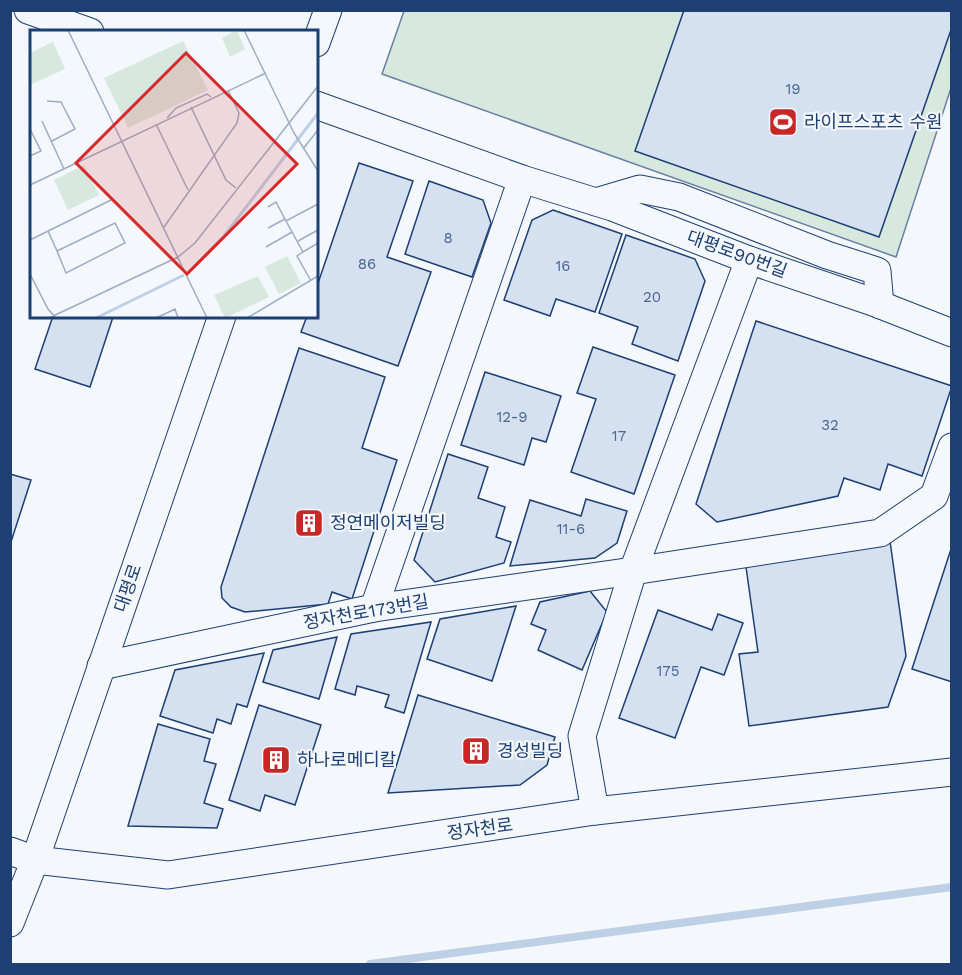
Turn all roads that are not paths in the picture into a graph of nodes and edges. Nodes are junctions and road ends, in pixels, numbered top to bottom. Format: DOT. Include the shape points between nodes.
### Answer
graph roads {
  1 [pos="28,10"];
  2 [pos="328,10"];
  3 [pos="84,30"];
  4 [pos="318,38"];
  5 [pos="318,106"];
  6 [pos="522,179"];
  7 [pos="596,202"];
  8 [pos="749,260"];
  9 [pos="880,305"];
  10 [pos="221,318"];
  11 [pos="951,333"];
  12 [pos="951,447"];
  13 [pos="633,571"];
  14 [pos="374,608"];
  15 [pos="101,666"];
  16 [pos="951,772"];
  17 [pos="595,812"];
  18 [pos="23,855"];
  19 [pos="10,923"];
  1 -- 3 [label="street"];
  2 -- 4 [label="street"];
  5 -- 6 [label="street, 대평로90번길"];
  6 -- 7 [label="street, 대평로90번길"];
  6 -- 14 [label="street"];
  7 -- 8 [label="street, 대평로90번길"];
  7 -- 9 [label="street" via="640,189 680,196 877,271"];
  8 -- 9 [label="street, 대평로90번길"];
  8 -- 13 [label="street"];
  9 -- 11 [label="street, 대평로90번길"];
  10 -- 15 [label="street, 대평로"];
  12 -- 13 [label="street, 정자천로173번길" via="934,496 880,533"];
  13 -- 14 [label="street, 정자천로173번길"];
  13 -- 17 [label="street" via="582,736"];
  14 -- 15 [label="street, 정자천로173번길"];
  15 -- 18 [label="street, 대평로"];
  16 -- 17 [label="street, 정자천로"];
  17 -- 18 [label="street, 정자천로" via="168,875"];
  18 -- 19 [label="street, 대평로"];
}
